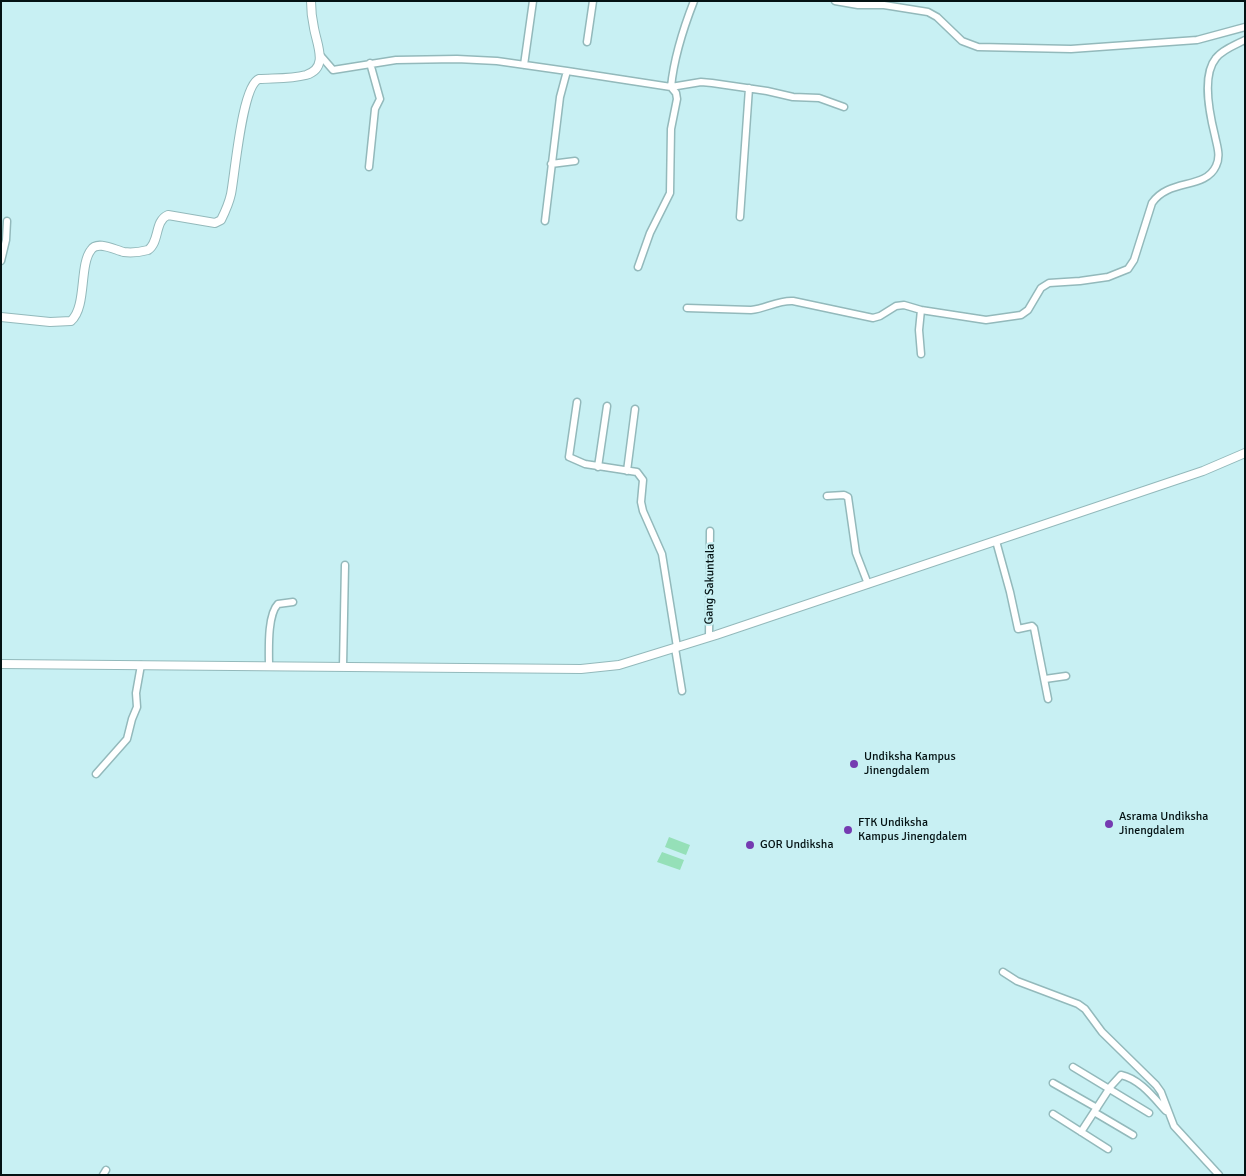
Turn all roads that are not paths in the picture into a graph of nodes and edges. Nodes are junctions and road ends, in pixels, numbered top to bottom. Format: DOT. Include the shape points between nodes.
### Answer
graph roads {
  1 [pos="533,1"];
  2 [pos="592,1"];
  3 [pos="694,1"];
  4 [pos="835,1"];
  5 [pos="313,2"];
  6 [pos="1245,27"];
  7 [pos="1245,40"];
  8 [pos="587,42"];
  9 [pos="320,55"];
  10 [pos="370,63"];
  11 [pos="524,65"];
  12 [pos="567,72"];
  13 [pos="671,87"];
  14 [pos="749,88"];
  15 [pos="844,107"];
  16 [pos="575,161"];
  17 [pos="551,164"];
  18 [pos="369,167"];
  19 [pos="740,216"];
  20 [pos="7,221"];
  21 [pos="545,221"];
  22 [pos="1,261"];
  23 [pos="638,268"];
  24 [pos="687,308"];
  25 [pos="922,310"];
  26 [pos="1,317"];
  27 [pos="921,354"];
  28 [pos="577,402"];
  29 [pos="607,406"];
  30 [pos="635,410"];
  31 [pos="1245,453"];
  32 [pos="598,467"];
  33 [pos="627,471"];
  34 [pos="827,496"];
  35 [pos="710,532"];
  36 [pos="996,541"];
  37 [pos="345,565"];
  38 [pos="868,584"];
  39 [pos="293,602"];
  40 [pos="709,637"];
  41 [pos="676,647"];
  42 [pos="1,664"];
  43 [pos="141,665"];
  44 [pos="269,666"];
  45 [pos="343,666"];
  46 [pos="1066,676"];
  47 [pos="1044,680"];
  48 [pos="682,691"];
  49 [pos="1048,699"];
  50 [pos="96,774"];
  51 [pos="1003,972"];
  52 [pos="1073,1067"];
  53 [pos="1053,1083"];
  54 [pos="1109,1090"];
  55 [pos="1095,1110"];
  56 [pos="1167,1112"];
  57 [pos="1149,1113"];
  58 [pos="1053,1114"];
  59 [pos="1081,1132"];
  60 [pos="1133,1135"];
  61 [pos="1108,1149"];
  62 [pos="1219,1175"];
  1 -- 11 [label="street"];
  2 -- 8 [label="street"];
  3 -- 13 [label="street" via="675,58"];
  4 -- 6 [label="street" via="928,12 972,47 1071,49 1197,40"];
  5 -- 9 [label="street" via="314,29"];
  7 -- 25 [label="street" via="1216,57 1209,71 1208,91 1219,153 1215,169 1200,180 1160,193 1147,217 1134,260 1128,269 1108,277 1049,283 1041,288 1028,310 1021,315 986,320"];
  9 -- 10 [label="street" via="333,70"];
  9 -- 26 [label="street" via="316,69 308,74 253,82 241,127 230,196 220,221 215,223 168,215 161,220 156,241 148,250 127,252 100,246 92,248 86,262 79,306 72,321"];
  10 -- 11 [label="street" via="457,59 497,60"];
  10 -- 18 [label="street" via="380,99 375,109"];
  11 -- 12 [label="street"];
  12 -- 13 [label="street"];
  12 -- 17 [label="street" via="560,97"];
  13 -- 14 [label="street" via="701,82"];
  13 -- 23 [label="street" via="677,99 671,129 670,195 650,233"];
  14 -- 15 [label="street" via="793,98 819,98"];
  14 -- 19 [label="street"];
  16 -- 17 [label="street"];
  17 -- 21 [label="street"];
  20 -- 22 [label="street"];
  24 -- 25 [label="street" via="751,310 793,301 868,318 880,316 901,305"];
  25 -- 27 [label="street" via="919,330"];
  28 -- 32 [label="street" via="569,457"];
  29 -- 32 [label="street"];
  30 -- 33 [label="street"];
  31 -- 36 [label="street" via="1204,471"];
  32 -- 33 [label="street"];
  33 -- 41 [label="street" via="636,472 643,480 641,502 662,554"];
  34 -- 38 [label="street" via="848,497 856,554"];
  35 -- 40 [label="street, Gang Sakuntala"];
  36 -- 38 [label="street"];
  36 -- 47 [label="street" via="1018,629 1034,627"];
  37 -- 45 [label="street"];
  38 -- 40 [label="street"];
  39 -- 44 [label="street" via="278,604 272,613"];
  40 -- 41 [label="street"];
  41 -- 45 [label="street" via="602,668"];
  41 -- 48 [label="street"];
  42 -- 43 [label="street"];
  43 -- 44 [label="street"];
  43 -- 50 [label="street" via="137,707 127,739"];
  44 -- 45 [label="street"];
  46 -- 47 [label="street"];
  47 -- 49 [label="street"];
  51 -- 56 [label="street" via="1085,1009 1102,1032 1156,1085"];
  52 -- 54 [label="street"];
  53 -- 55 [label="street"];
  54 -- 55 [label="street"];
  54 -- 56 [label="street" via="1118,1077 1125,1076 1142,1086"];
  54 -- 57 [label="street"];
  55 -- 59 [label="street"];
  55 -- 60 [label="street"];
  56 -- 62 [label="street" via="1178,1132"];
  58 -- 59 [label="street"];
  59 -- 61 [label="street"];
}
